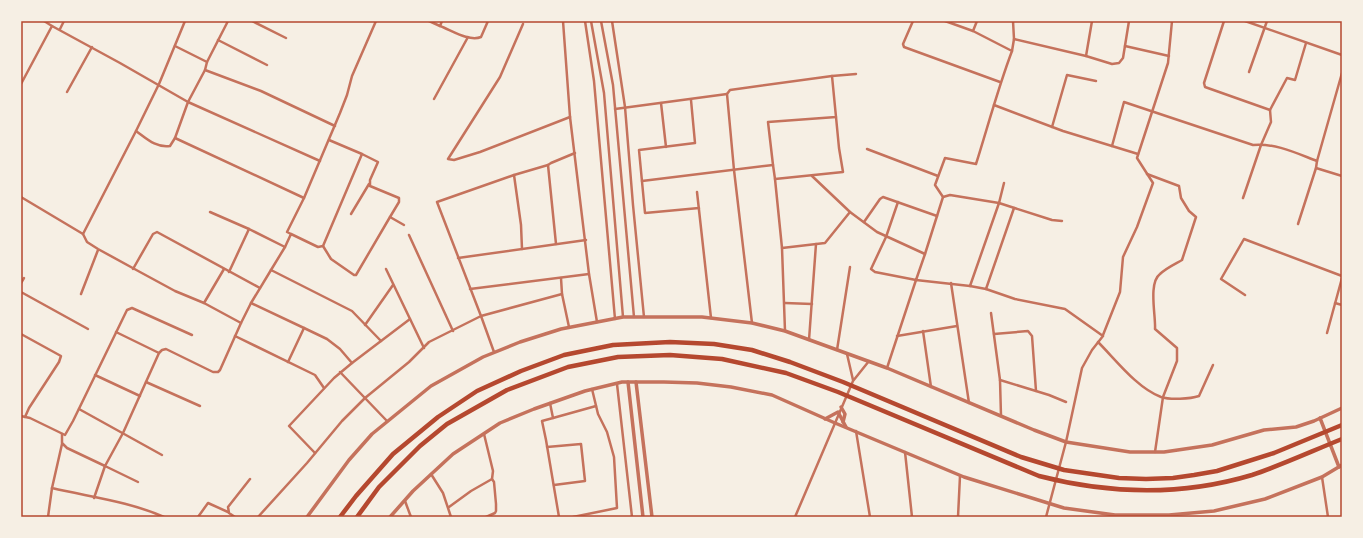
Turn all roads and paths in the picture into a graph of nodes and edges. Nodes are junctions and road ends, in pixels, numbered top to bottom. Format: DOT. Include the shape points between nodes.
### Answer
graph roads {
  1 [pos="44,21"];
  2 [pos="64,21"];
  3 [pos="185,21"];
  4 [pos="228,21"];
  5 [pos="252,21"];
  6 [pos="376,21"];
  7 [pos="429,21"];
  8 [pos="442,21"];
  9 [pos="488,21"];
  10 [pos="563,21"];
  11 [pos="584,21"];
  12 [pos="591,21"];
  13 [pos="601,21"];
  14 [pos="612,21"];
  15 [pos="913,21"];
  16 [pos="945,21"];
  17 [pos="976,21"];
  18 [pos="1013,21"];
  19 [pos="1092,21"];
  20 [pos="1129,21"];
  21 [pos="1172,21"];
  22 [pos="1224,21"];
  23 [pos="1245,21"];
  24 [pos="1267,21"];
  25 [pos="523,24"];
  26 [pos="52,26"];
  27 [pos="440,26"];
  28 [pos="1265,27"];
  29 [pos="60,29"];
  30 [pos="973,31"];
  31 [pos="468,37"];
  32 [pos="286,38"];
  33 [pos="1014,39"];
  34 [pos="218,40"];
  35 [pos="1306,43"];
  36 [pos="175,46"];
  37 [pos="1125,46"];
  38 [pos="92,47"];
  39 [pos="1012,51"];
  40 [pos="1342,55"];
  41 [pos="1086,56"];
  42 [pos="1169,56"];
  43 [pos="207,62"];
  44 [pos="267,66"];
  45 [pos="205,70"];
  46 [pos="1248,72"];
  47 [pos="1342,73"];
  48 [pos="856,74"];
  49 [pos="832,76"];
  50 [pos="1096,81"];
  51 [pos="1000,82"];
  52 [pos="21,84"];
  53 [pos="158,84"];
  54 [pos="1338,88"];
  55 [pos="1342,90"];
  56 [pos="67,92"];
  57 [pos="727,94"];
  58 [pos="434,99"];
  59 [pos="691,100"];
  60 [pos="188,102"];
  61 [pos="662,103"];
  62 [pos="994,105"];
  63 [pos="625,107"];
  64 [pos="615,109"];
  65 [pos="1270,110"];
  66 [pos="1152,112"];
  67 [pos="570,117"];
  68 [pos="836,117"];
  69 [pos="335,126"];
  70 [pos="1052,127"];
  71 [pos="136,131"];
  72 [pos="175,138"];
  73 [pos="328,140"];
  74 [pos="1261,145"];
  75 [pos="1112,146"];
  76 [pos="666,147"];
  77 [pos="867,149"];
  78 [pos="575,153"];
  79 [pos="362,154"];
  80 [pos="1138,154"];
  81 [pos="320,161"];
  82 [pos="1317,161"];
  83 [pos="548,165"];
  84 [pos="773,165"];
  85 [pos="1316,168"];
  86 [pos="734,170"];
  87 [pos="1148,174"];
  88 [pos="514,175"];
  89 [pos="812,176"];
  90 [pos="938,176"];
  91 [pos="1342,176"];
  92 [pos="775,179"];
  93 [pos="642,182"];
  94 [pos="369,183"];
  95 [pos="1004,184"];
  96 [pos="697,192"];
  97 [pos="21,197"];
  98 [pos="943,197"];
  99 [pos="304,198"];
  100 [pos="1243,198"];
  101 [pos="898,202"];
  102 [pos="999,202"];
  103 [pos="699,208"];
  104 [pos="1014,208"];
  105 [pos="210,212"];
  106 [pos="850,212"];
  107 [pos="351,214"];
  108 [pos="937,216"];
  109 [pos="390,217"];
  110 [pos="1062,221"];
  111 [pos="864,222"];
  112 [pos="1298,224"];
  113 [pos="404,225"];
  114 [pos="249,229"];
  115 [pos="83,234"];
  116 [pos="291,234"];
  117 [pos="409,235"];
  118 [pos="886,237"];
  119 [pos="586,240"];
  120 [pos="556,244"];
  121 [pos="816,244"];
  122 [pos="323,246"];
  123 [pos="285,247"];
  124 [pos="782,248"];
  125 [pos="98,249"];
  126 [pos="522,249"];
  127 [pos="925,254"];
  128 [pos="458,258"];
  129 [pos="850,267"];
  130 [pos="133,269"];
  131 [pos="224,269"];
  132 [pos="386,269"];
  133 [pos="271,270"];
  134 [pos="229,272"];
  135 [pos="589,274"];
  136 [pos="1342,277"];
  137 [pos="24,278"];
  138 [pos="561,278"];
  139 [pos="916,280"];
  140 [pos="21,283"];
  141 [pos="951,283"];
  142 [pos="393,285"];
  143 [pos="970,286"];
  144 [pos="260,288"];
  145 [pos="470,289"];
  146 [pos="986,289"];
  147 [pos="21,292"];
  148 [pos="81,294"];
  149 [pos="562,294"];
  150 [pos="1245,295"];
  151 [pos="204,303"];
  152 [pos="251,303"];
  153 [pos="785,303"];
  154 [pos="1335,303"];
  155 [pos="812,304"];
  156 [pos="1342,305"];
  157 [pos="991,313"];
  158 [pos="481,316"];
  159 [pos="623,317"];
  160 [pos="634,317"];
  161 [pos="644,317"];
  162 [pos="710,318"];
  163 [pos="410,319"];
  164 [pos="615,319"];
  165 [pos="597,322"];
  166 [pos="241,323"];
  167 [pos="752,323"];
  168 [pos="365,325"];
  169 [pos="957,326"];
  170 [pos="569,327"];
  171 [pos="304,328"];
  172 [pos="88,329"];
  173 [pos="453,331"];
  174 [pos="923,331"];
  175 [pos="116,332"];
  176 [pos="785,332"];
  177 [pos="1327,332"];
  178 [pos="21,334"];
  179 [pos="994,334"];
  180 [pos="192,336"];
  181 [pos="236,336"];
  182 [pos="898,336"];
  183 [pos="1103,336"];
  184 [pos="809,340"];
  185 [pos="381,341"];
  186 [pos="1098,342"];
  187 [pos="424,348"];
  188 [pos="837,350"];
  189 [pos="494,352"];
  190 [pos="159,353"];
  191 [pos="847,353"];
  192 [pos="869,361"];
  193 [pos="288,362"];
  194 [pos="352,363"];
  195 [pos="1213,365"];
  196 [pos="887,368"];
  197 [pos="340,372"];
  198 [pos="95,375"];
  199 [pos="853,380"];
  200 [pos="1000,380"];
  201 [pos="146,382"];
  202 [pos="628,382"];
  203 [pos="636,382"];
  204 [pos="617,384"];
  205 [pos="931,387"];
  206 [pos="324,388"];
  207 [pos="592,389"];
  208 [pos="1036,392"];
  209 [pos="140,396"];
  210 [pos="1163,397"];
  211 [pos="365,398"];
  212 [pos="1066,402"];
  213 [pos="550,403"];
  214 [pos="969,403"];
  215 [pos="200,406"];
  216 [pos="596,406"];
  217 [pos="841,407"];
  218 [pos="1342,408"];
  219 [pos="79,409"];
  220 [pos="838,412"];
  221 [pos="21,416"];
  222 [pos="25,416"];
  223 [pos="1001,416"];
  224 [pos="553,418"];
  225 [pos="1320,418"];
  226 [pos="825,419"];
  227 [pos="387,421"];
  228 [pos="843,422"];
  229 [pos="835,424"];
  230 [pos="1342,425"];
  231 [pos="847,428"];
  232 [pos="856,431"];
  233 [pos="123,433"];
  234 [pos="62,434"];
  235 [pos="484,434"];
  236 [pos="1342,439"];
  237 [pos="1066,442"];
  238 [pos="62,443"];
  239 [pos="547,447"];
  240 [pos="905,452"];
  241 [pos="315,453"];
  242 [pos="1155,453"];
  243 [pos="162,455"];
  244 [pos="105,466"];
  245 [pos="1340,466"];
  246 [pos="431,474"];
  247 [pos="960,475"];
  248 [pos="1322,477"];
  249 [pos="250,479"];
  250 [pos="492,479"];
  251 [pos="138,482"];
  252 [pos="554,485"];
  253 [pos="52,488"];
  254 [pos="94,498"];
  255 [pos="405,501"];
  256 [pos="1049,503"];
  257 [pos="449,507"];
  258 [pos="229,513"];
  259 [pos="1169,516"];
  260 [pos="48,517"];
  261 [pos="164,517"];
  262 [pos="198,517"];
  263 [pos="234,517"];
  264 [pos="258,517"];
  265 [pos="307,517"];
  266 [pos="340,517"];
  267 [pos="357,517"];
  268 [pos="390,517"];
  269 [pos="411,517"];
  270 [pos="451,517"];
  271 [pos="486,517"];
  272 [pos="559,517"];
  273 [pos="572,517"];
  274 [pos="632,517"];
  275 [pos="643,517"];
  276 [pos="652,517"];
  277 [pos="795,517"];
  278 [pos="870,517"];
  279 [pos="912,517"];
  280 [pos="958,517"];
  281 [pos="1046,517"];
  282 [pos="1328,517"];
  1 -- 26 [label="street"];
  2 -- 29 [label="street"];
  3 -- 36 [label="street"];
  4 -- 34 [label="street"];
  5 -- 32 [label="street"];
  6 -- 69 [label="street" via="352,76"];
  7 -- 27 [label="street"];
  8 -- 27 [label="street"];
  9 -- 31 [label="street" via="481,37"];
  10 -- 67 [label="street"];
  11 -- 164 [label="street" via="594,81"];
  12 -- 159 [label="street" via="604,93"];
  13 -- 64 [label="street"];
  14 -- 63 [label="street"];
  15 -- 51 [label="street" via="904,47"];
  16 -- 30 [label="street"];
  17 -- 30 [label="street"];
  18 -- 33 [label="street"];
  19 -- 41 [label="street"];
  20 -- 37 [label="street"];
  21 -- 42 [label="street"];
  22 -- 65 [label="street" via="1205,86"];
  23 -- 28 [label="street"];
  24 -- 28 [label="street"];
  25 -- 67 [label="street" via="500,77 448,159 454,160 480,152"];
  26 -- 29 [label="street"];
  26 -- 52 [label="street"];
  27 -- 31 [label="street"];
  28 -- 35 [label="street"];
  28 -- 46 [label="street"];
  29 -- 38 [label="street"];
  30 -- 39 [label="street"];
  31 -- 58 [label="street"];
  33 -- 39 [label="street"];
  33 -- 41 [label="street"];
  34 -- 43 [label="street"];
  34 -- 44 [label="street"];
  35 -- 40 [label="street"];
  35 -- 65 [label="street" via="1295,80 1287,78"];
  36 -- 43 [label="street"];
  36 -- 53 [label="street"];
  37 -- 41 [label="street" via="1123,58 1119,63 1112,64"];
  37 -- 42 [label="street"];
  38 -- 53 [label="street"];
  38 -- 56 [label="street"];
  39 -- 51 [label="street"];
  42 -- 66 [label="street"];
  43 -- 45 [label="street"];
  45 -- 60 [label="street"];
  45 -- 69 [label="street" via="261,91"];
  47 -- 54 [label="street"];
  48 -- 49 [label="street"];
  49 -- 57 [label="street" via="730,90"];
  49 -- 68 [label="street"];
  50 -- 70 [label="street" via="1067,75"];
  51 -- 62 [label="street"];
  53 -- 60 [label="street"];
  53 -- 71 [label="street"];
  54 -- 55 [label="street"];
  54 -- 82 [label="street"];
  57 -- 59 [label="street"];
  57 -- 86 [label="street"];
  59 -- 61 [label="street"];
  59 -- 76 [label="street" via="695,143"];
  60 -- 72 [label="street"];
  60 -- 81 [label="street"];
  61 -- 63 [label="street"];
  61 -- 76 [label="street"];
  62 -- 70 [label="street"];
  62 -- 90 [label="street" via="976,164 945,158"];
  63 -- 64 [label="street"];
  63 -- 161 [label="street"];
  64 -- 160 [label="street"];
  65 -- 74 [label="street" via="1271,122"];
  66 -- 74 [label="street" via="1253,145"];
  66 -- 75 [label="street" via="1124,102"];
  66 -- 80 [label="street"];
  67 -- 78 [label="street"];
  68 -- 84 [label="street" via="768,122"];
  68 -- 89 [label="street" via="843,172"];
  69 -- 73 [label="street"];
  70 -- 75 [label="street"];
  71 -- 72 [label="street" via="161,147 170,146"];
  71 -- 115 [label="street"];
  72 -- 99 [label="street"];
  73 -- 79 [label="street"];
  73 -- 81 [label="street"];
  74 -- 82 [label="street" via="1282,148"];
  74 -- 100 [label="street"];
  75 -- 80 [label="street"];
  76 -- 93 [label="street" via="639,150"];
  77 -- 90 [label="street"];
  78 -- 83 [label="street"];
  78 -- 119 [label="street"];
  79 -- 94 [label="street" via="378,162"];
  79 -- 122 [label="street"];
  80 -- 87 [label="street" via="1137,158"];
  81 -- 99 [label="street"];
  82 -- 85 [label="street"];
  83 -- 88 [label="street"];
  83 -- 120 [label="street"];
  84 -- 86 [label="street"];
  84 -- 92 [label="street"];
  85 -- 91 [label="street"];
  85 -- 112 [label="street"];
  86 -- 93 [label="street"];
  86 -- 167 [label="street"];
  87 -- 183 [label="street" via="1153,183 1138,227 1123,256 1120,292"];
  87 -- 210 [label="street" via="1179,186 1181,198 1196,217 1182,260 1158,274 1155,281 1155,330 1177,348 1178,356"];
  88 -- 126 [label="street"];
  88 -- 128 [label="street" via="437,202"];
  89 -- 92 [label="street"];
  89 -- 106 [label="street"];
  90 -- 98 [label="street" via="935,185"];
  92 -- 124 [label="street"];
  93 -- 103 [label="street" via="645,213"];
  94 -- 107 [label="street"];
  94 -- 109 [label="street" via="370,186 399,198"];
  95 -- 102 [label="street"];
  96 -- 103 [label="street"];
  97 -- 115 [label="street"];
  98 -- 102 [label="street" via="950,194"];
  98 -- 108 [label="street"];
  99 -- 116 [label="street" via="287,232"];
  101 -- 108 [label="street"];
  101 -- 111 [label="street" via="883,197"];
  101 -- 118 [label="street"];
  102 -- 104 [label="street"];
  102 -- 143 [label="street"];
  103 -- 162 [label="street"];
  104 -- 110 [label="street"];
  104 -- 146 [label="street"];
  105 -- 114 [label="street"];
  106 -- 111 [label="street"];
  106 -- 121 [label="street" via="825,243"];
  108 -- 127 [label="street"];
  109 -- 113 [label="street"];
  109 -- 122 [label="street" via="356,275 331,259"];
  111 -- 118 [label="street"];
  114 -- 123 [label="street"];
  114 -- 134 [label="street"];
  115 -- 125 [label="street" via="87,242"];
  116 -- 122 [label="street" via="318,247"];
  116 -- 123 [label="street"];
  117 -- 173 [label="street"];
  118 -- 127 [label="street"];
  118 -- 139 [label="street" via="871,269"];
  119 -- 120 [label="street"];
  119 -- 135 [label="street"];
  120 -- 126 [label="street"];
  121 -- 124 [label="street"];
  121 -- 155 [label="street"];
  123 -- 133 [label="street"];
  124 -- 153 [label="street"];
  125 -- 130 [label="street"];
  125 -- 148 [label="street"];
  126 -- 128 [label="street"];
  127 -- 139 [label="street"];
  128 -- 145 [label="street"];
  129 -- 188 [label="street"];
  130 -- 131 [label="street" via="153,234 157,232"];
  130 -- 151 [label="street"];
  131 -- 134 [label="street"];
  131 -- 151 [label="street"];
  132 -- 142 [label="street"];
  133 -- 144 [label="street"];
  133 -- 168 [label="street" via="352,311"];
  134 -- 144 [label="street"];
  135 -- 138 [label="street"];
  135 -- 165 [label="street"];
  136 -- 150 [label="street" via="1244,239 1221,279"];
  136 -- 154 [label="street"];
  137 -- 140 [label="street"];
  138 -- 145 [label="street"];
  138 -- 149 [label="street"];
  139 -- 141 [label="street"];
  139 -- 182 [label="street"];
  141 -- 143 [label="street"];
  141 -- 169 [label="street"];
  142 -- 163 [label="street"];
  142 -- 168 [label="street"];
  143 -- 146 [label="street"];
  144 -- 152 [label="street"];
  145 -- 158 [label="street"];
  146 -- 183 [label="street" via="1015,299 1065,309"];
  147 -- 172 [label="street"];
  149 -- 158 [label="street"];
  149 -- 170 [label="street"];
  151 -- 166 [label="street"];
  152 -- 166 [label="street"];
  152 -- 171 [label="street"];
  153 -- 155 [label="street"];
  153 -- 176 [label="street"];
  154 -- 156 [label="street"];
  154 -- 177 [label="street"];
  155 -- 184 [label="street"];
  157 -- 179 [label="street"];
  158 -- 173 [label="street"];
  158 -- 189 [label="street"];
  159 -- 160 [label="street"];
  159 -- 164 [label="street"];
  160 -- 161 [label="street"];
  161 -- 162 [label="street"];
  162 -- 167 [label="street"];
  163 -- 185 [label="street"];
  163 -- 187 [label="street"];
  164 -- 165 [label="street"];
  165 -- 170 [label="street"];
  166 -- 181 [label="street"];
  167 -- 176 [label="street"];
  168 -- 185 [label="street"];
  169 -- 174 [label="street"];
  169 -- 214 [label="street"];
  170 -- 189 [label="street"];
  171 -- 193 [label="street"];
  171 -- 194 [label="street" via="327,339"];
  173 -- 187 [label="street" via="429,342"];
  174 -- 182 [label="street"];
  174 -- 205 [label="street"];
  175 -- 180 [label="street" via="127,310 132,308"];
  175 -- 190 [label="street"];
  175 -- 198 [label="street"];
  176 -- 184 [label="street"];
  178 -- 222 [label="street" via="61,356"];
  179 -- 200 [label="street"];
  179 -- 208 [label="street" via="1028,331 1032,336"];
  181 -- 190 [label="street" via="218,372 213,372 166,349"];
  181 -- 193 [label="street"];
  182 -- 196 [label="street"];
  183 -- 186 [label="street"];
  184 -- 188 [label="street"];
  185 -- 194 [label="street"];
  186 -- 210 [label="street" via="1139,384"];
  186 -- 237 [label="street" via="1082,368"];
  187 -- 211 [label="street"];
  188 -- 191 [label="street"];
  189 -- 227 [label="street" via="431,386"];
  190 -- 201 [label="street"];
  191 -- 192 [label="street"];
  191 -- 199 [label="street"];
  192 -- 196 [label="street"];
  192 -- 199 [label="street"];
  193 -- 206 [label="street" via="315,375"];
  194 -- 197 [label="street"];
  195 -- 210 [label="street" via="1199,396"];
  196 -- 205 [label="street"];
  197 -- 206 [label="street"];
  197 -- 211 [label="street"];
  198 -- 209 [label="street"];
  198 -- 219 [label="street"];
  199 -- 217 [label="street"];
  200 -- 208 [label="street"];
  200 -- 223 [label="street"];
  201 -- 209 [label="street"];
  201 -- 215 [label="street"];
  202 -- 203 [label="street"];
  202 -- 204 [label="street"];
  202 -- 275 [label="street"];
  203 -- 226 [label="street" via="697,383 772,395"];
  203 -- 276 [label="street"];
  204 -- 207 [label="street"];
  204 -- 274 [label="street"];
  205 -- 214 [label="street"];
  206 -- 241 [label="street" via="289,426"];
  207 -- 213 [label="street"];
  207 -- 216 [label="street"];
  208 -- 212 [label="street"];
  209 -- 233 [label="street"];
  210 -- 242 [label="street"];
  211 -- 227 [label="street"];
  211 -- 241 [label="street"];
  213 -- 224 [label="street"];
  213 -- 235 [label="street" via="500,423"];
  214 -- 223 [label="street"];
  216 -- 224 [label="street"];
  216 -- 273 [label="street" via="614,458 617,508"];
  217 -- 220 [label="street"];
  217 -- 228 [label="street" via="845,414"];
  218 -- 225 [label="street"];
  219 -- 233 [label="street"];
  219 -- 234 [label="street" via="65,435"];
  220 -- 226 [label="street"];
  220 -- 228 [label="street"];
  220 -- 229 [label="street"];
  221 -- 222 [label="street"];
  222 -- 234 [label="street"];
  223 -- 237 [label="street"];
  224 -- 239 [label="street" via="542,421"];
  225 -- 242 [label="street" via="1296,427 1264,430 1212,446"];
  225 -- 245 [label="street"];
  226 -- 229 [label="street"];
  227 -- 265 [label="street" via="349,460"];
  228 -- 231 [label="street"];
  229 -- 231 [label="street"];
  229 -- 277 [label="street"];
  230 -- 266 [label="highway" via="1250,462 1217,471 1153,478 1119,478 1040,464 843,382 752,350 714,344 670,342 613,345 564,355 477,391 438,417 394,454"];
  231 -- 232 [label="street"];
  232 -- 240 [label="street"];
  232 -- 278 [label="street"];
  233 -- 243 [label="street"];
  233 -- 244 [label="street"];
  234 -- 238 [label="street"];
  235 -- 246 [label="street" via="453,454"];
  235 -- 250 [label="street" via="493,471"];
  236 -- 267 [label="highway" via="1253,474 1196,488 1118,490 1061,482 1039,476 786,372 714,358 670,355 618,357 568,367 507,390 447,424 420,446 379,487"];
  237 -- 242 [label="street" via="1130,452"];
  237 -- 256 [label="street"];
  238 -- 244 [label="street" via="67,448"];
  238 -- 253 [label="street"];
  239 -- 252 [label="street"];
  239 -- 252 [label="street" via="581,444 585,481"];
  240 -- 247 [label="street"];
  240 -- 279 [label="street"];
  241 -- 264 [label="street"];
  244 -- 251 [label="street"];
  244 -- 254 [label="street"];
  245 -- 248 [label="street"];
  246 -- 255 [label="street"];
  246 -- 257 [label="street"];
  247 -- 256 [label="street"];
  247 -- 280 [label="street"];
  248 -- 259 [label="street" via="1265,499 1214,511"];
  248 -- 282 [label="street"];
  249 -- 258 [label="street" via="228,507"];
  250 -- 257 [label="street"];
  250 -- 271 [label="street" via="496,511"];
  252 -- 272 [label="street"];
  253 -- 254 [label="street"];
  253 -- 260 [label="street"];
  254 -- 261 [label="street" via="145,508"];
  255 -- 268 [label="street"];
  255 -- 269 [label="street"];
  256 -- 259 [label="street" via="1064,508 1115,515"];
  256 -- 281 [label="street"];
  257 -- 270 [label="street"];
  258 -- 262 [label="street" via="208,503"];
  258 -- 263 [label="street"];
}
